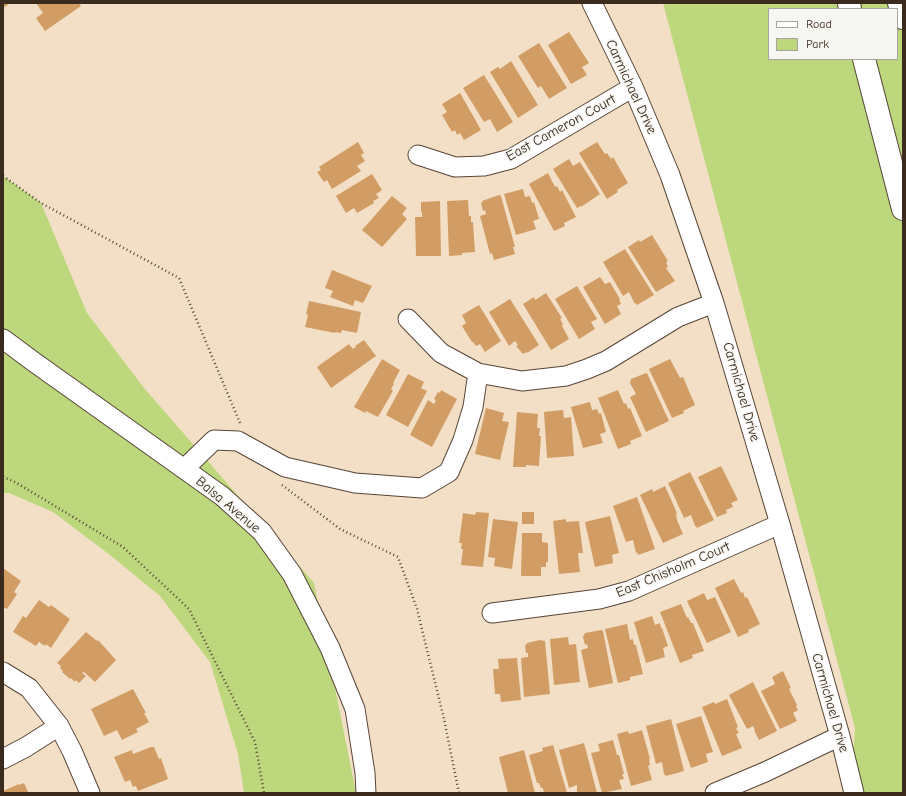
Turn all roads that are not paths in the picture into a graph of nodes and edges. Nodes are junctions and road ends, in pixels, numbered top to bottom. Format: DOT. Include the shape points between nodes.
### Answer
graph roads {
  1 [pos="592,3"];
  2 [pos="899,3"];
  3 [pos="903,18"];
  4 [pos="864,60"];
  5 [pos="633,87"];
  6 [pos="418,155"];
  7 [pos="903,209"];
  8 [pos="714,303"];
  9 [pos="408,319"];
  10 [pos="3,339"];
  11 [pos="478,373"];
  12 [pos="184,469"];
  13 [pos="780,524"];
  14 [pos="492,613"];
  15 [pos="3,672"];
  16 [pos="58,726"];
  17 [pos="840,736"];
  18 [pos="3,759"];
  19 [pos="90,793"];
  20 [pos="366,793"];
  21 [pos="715,793"];
  22 [pos="854,793"];
  1 -- 5 [label="street, Carmichael Drive"];
  2 -- 3 [label="highway"];
  4 -- 7 [label="highway"];
  5 -- 6 [label="street, East Cameron Court" via="511,159 484,166 455,168"];
  5 -- 8 [label="street, Carmichael Drive" via="670,175"];
  8 -- 11 [label="street" via="678,317 606,361 566,376 522,381"];
  8 -- 13 [label="street, Carmichael Drive"];
  9 -- 11 [label="street" via="442,353"];
  10 -- 12 [label="street, Balsa Avenue"];
  11 -- 12 [label="street" via="463,440 449,472 422,488 355,483 285,467 238,441 214,440"];
  12 -- 20 [label="street, Balsa Avenue" via="222,496 262,532 292,574 330,648 355,709 366,774"];
  13 -- 14 [label="street, East Chisholm Court" via="629,591 599,599"];
  13 -- 17 [label="street, Carmichael Drive"];
  15 -- 16 [label="street" via="29,688"];
  16 -- 18 [label="street"];
  16 -- 19 [label="street"];
  17 -- 21 [label="street"];
  17 -- 22 [label="street, Carmichael Drive"];
}
